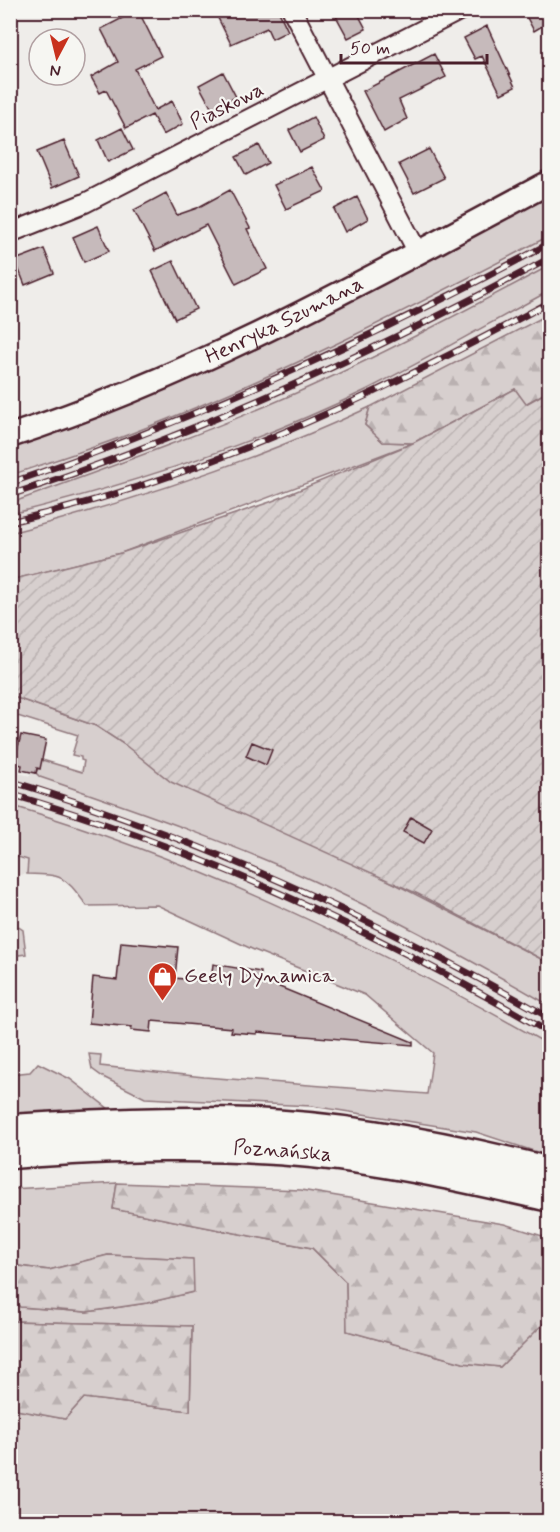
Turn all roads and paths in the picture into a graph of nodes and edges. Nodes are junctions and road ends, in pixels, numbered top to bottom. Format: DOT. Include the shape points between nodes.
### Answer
graph roads {
  1 [pos="292,10"];
  2 [pos="461,10"];
  3 [pos="327,80"];
  4 [pos="549,182"];
  5 [pos="10,234"];
  6 [pos="418,253"];
  7 [pos="10,436"];
  8 [pos="10,1129"];
  9 [pos="10,1154"];
  10 [pos="549,1172"];
  11 [pos="549,1197"];
  1 -- 3 [label="street"];
  2 -- 3 [label="street, Piaskowa"];
  3 -- 5 [label="street, Piaskowa" via="85,203"];
  3 -- 6 [label="street"];
  4 -- 6 [label="street, Henryka Szumana"];
  6 -- 7 [label="street, Henryka Szumana" via="183,370"];
  8 -- 10 [label="main road, Poznańska" via="184,1122 303,1127 447,1148"];
  9 -- 11 [label="main road, Poznańska" via="161,1147 285,1150 408,1167"];
}
